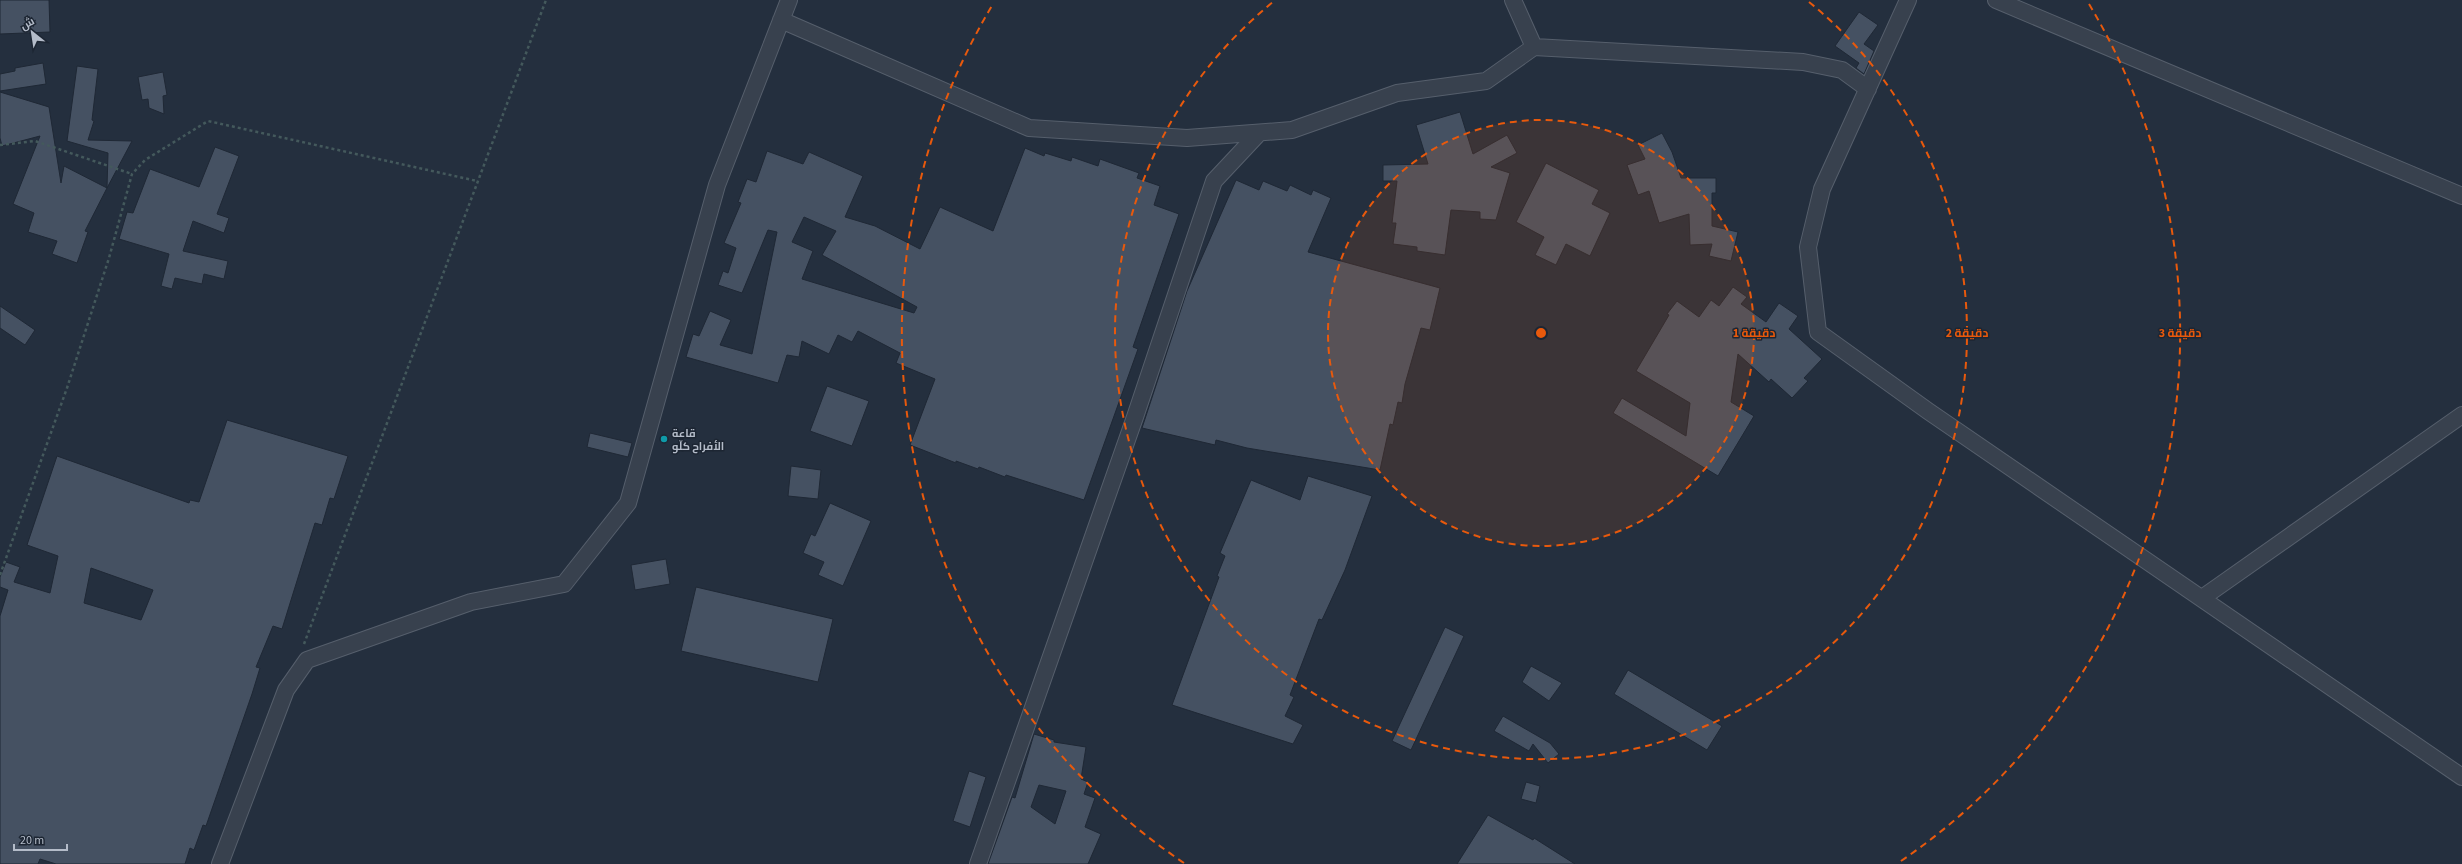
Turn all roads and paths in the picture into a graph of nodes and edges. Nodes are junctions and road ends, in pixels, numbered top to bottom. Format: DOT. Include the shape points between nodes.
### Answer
graph roads {
  1 [pos="546,0"];
  2 [pos="789,0"];
  3 [pos="1513,0"];
  4 [pos="1908,0"];
  5 [pos="1996,0"];
  6 [pos="781,20"];
  7 [pos="1534,47"];
  8 [pos="1868,89"];
  9 [pos="1259,133"];
  10 [pos="0,145"];
  11 [pos="132,174"];
  12 [pos="477,181"];
  13 [pos="2462,196"];
  14 [pos="2462,415"];
  15 [pos="0,575"];
  16 [pos="2202,598"];
  17 [pos="303,646"];
  18 [pos="2462,777"];
  19 [pos="220,864"];
  20 [pos="978,864"];
  1 -- 12 [label="path"];
  2 -- 6 [label="street"];
  3 -- 7 [label="street"];
  4 -- 8 [label="street"];
  5 -- 13 [label="street"];
  6 -- 9 [label="street" via="1030,128 1187,138"];
  6 -- 19 [label="street" via="717,185 628,502 564,584 471,602 307,660 286,690"];
  7 -- 8 [label="street" via="1803,62 1842,70"];
  7 -- 9 [label="street" via="1486,81 1397,93 1292,130"];
  8 -- 16 [label="street" via="1822,189 1808,247 1818,332 1928,411"];
  9 -- 20 [label="street" via="1214,181 1135,417"];
  10 -- 11 [label="path" via="35,141"];
  11 -- 12 [label="path" via="145,160 208,121"];
  11 -- 15 [label="path" via="110,258"];
  12 -- 17 [label="path"];
  14 -- 16 [label="street"];
  16 -- 18 [label="street"];
}
